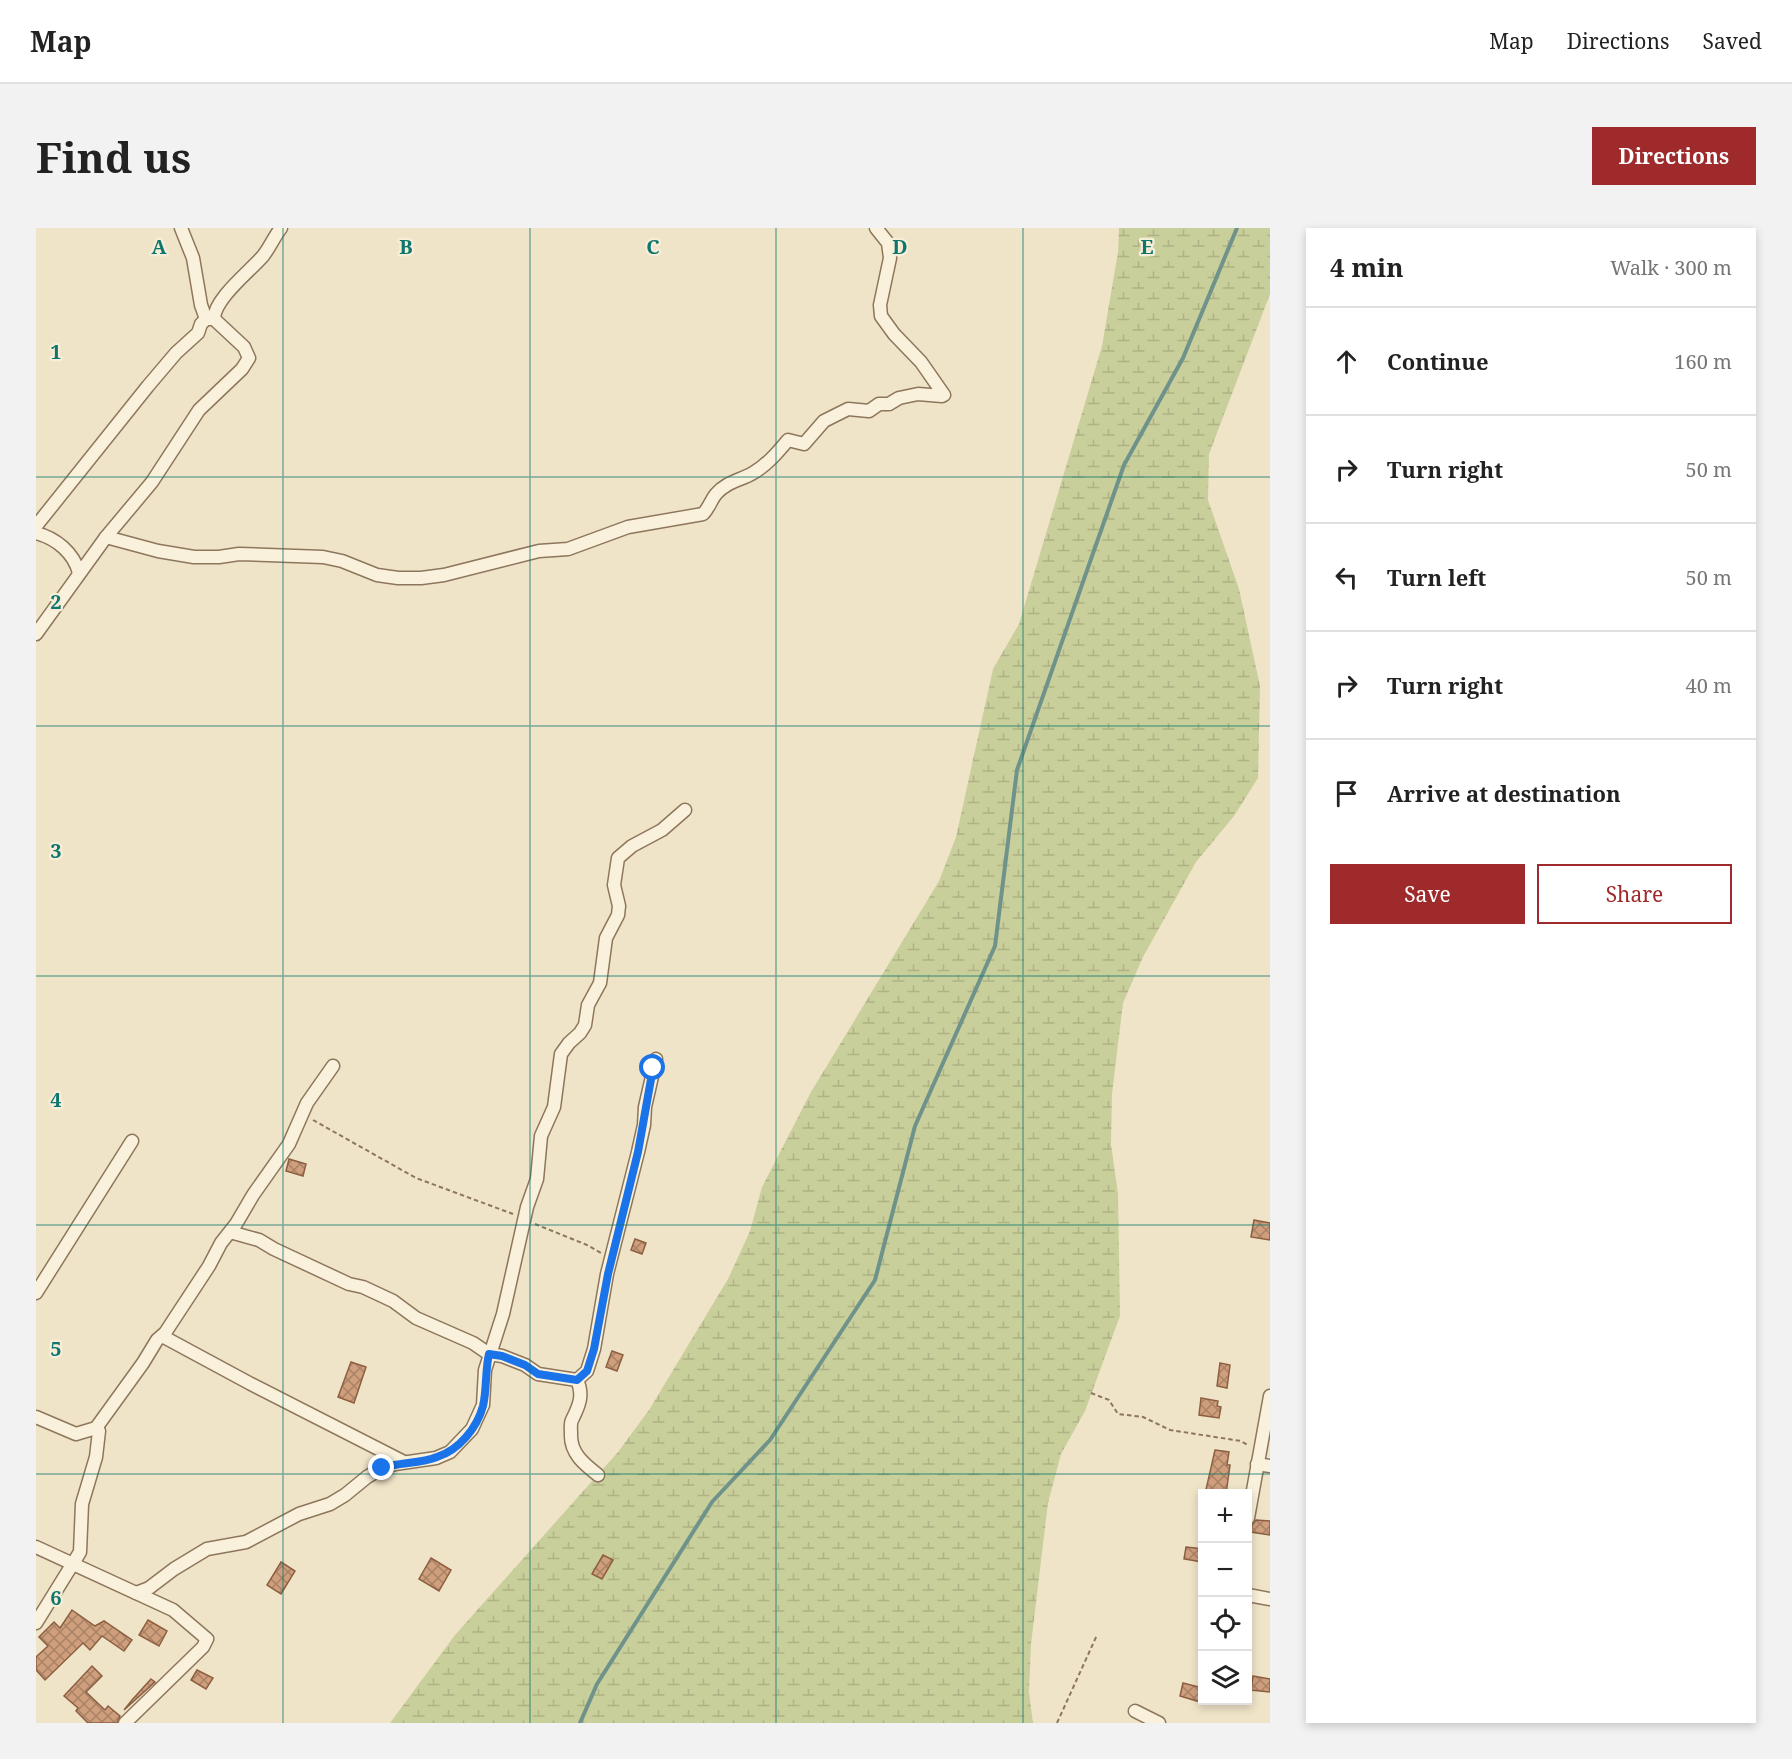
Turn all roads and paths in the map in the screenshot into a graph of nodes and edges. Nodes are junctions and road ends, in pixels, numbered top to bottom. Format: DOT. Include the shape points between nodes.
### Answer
graph roads {
  1 [pos="181,228"];
  2 [pos="281,228"];
  3 [pos="876,228"];
  4 [pos="210,319"];
  5 [pos="36,526"];
  6 [pos="36,533"];
  7 [pos="106,537"];
  8 [pos="79,573"];
  9 [pos="36,634"];
  10 [pos="685,810"];
  11 [pos="656,1059"];
  12 [pos="333,1066"];
  13 [pos="302,1114"];
  14 [pos="132,1141"];
  15 [pos="524,1218"];
  16 [pos="230,1232"];
  17 [pos="612,1260"];
  18 [pos="36,1293"];
  19 [pos="162,1336"];
  20 [pos="489,1354"];
  21 [pos="577,1380"];
  22 [pos="1091,1393"];
  23 [pos="1270,1396"];
  24 [pos="36,1417"];
  25 [pos="96,1428"];
  26 [pos="1258,1458"];
  27 [pos="404,1462"];
  28 [pos="1270,1466"];
  29 [pos="598,1475"];
  30 [pos="1252,1494"];
  31 [pos="36,1547"];
  32 [pos="72,1565"];
  33 [pos="136,1593"];
  34 [pos="1252,1596"];
  35 [pos="1270,1599"];
  36 [pos="36,1623"];
  37 [pos="1096,1635"];
  38 [pos="1135,1711"];
  39 [pos="125,1723"];
  40 [pos="1057,1723"];
  41 [pos="1159,1723"];
  1 -- 4 [label="street" via="193,258 201,305"];
  2 -- 4 [label="street" via="264,255 240,278"];
  3 -- 7 [label="street" via="888,243 890,258 881,316 944,395 918,394 879,404 869,411 848,409 834,415 806,443 788,440 751,475 727,485 703,514 628,527 568,549 539,551 421,578 377,575 323,557 194,557"];
  4 -- 5 [label="street" via="201,324 198,333 148,386"];
  4 -- 7 [label="street" via="244,347 249,358 199,410 152,482"];
  6 -- 8 [label="street" via="50,537 70,555"];
  7 -- 8 [label="street"];
  8 -- 9 [label="street"];
  10 -- 15 [label="street" via="618,858 614,885 618,915 606,938 600,983 588,1005 585,1025 561,1054 555,1100 541,1136 537,1179"];
  11 -- 17 [label="street"];
  12 -- 13 [label="street"];
  13 -- 15 [label="path" via="416,1178"];
  13 -- 16 [label="street" via="289,1144"];
  14 -- 18 [label="street"];
  15 -- 17 [label="path"];
  15 -- 20 [label="street" via="503,1314"];
  16 -- 19 [label="street"];
  16 -- 20 [label="street" via="259,1240 393,1301 416,1318"];
  17 -- 21 [label="street" via="594,1349 587,1371"];
  19 -- 25 [label="street"];
  19 -- 27 [label="street"];
  20 -- 21 [label="street" via="525,1365 538,1374"];
  20 -- 27 [label="street" via="483,1405 472,1429 450,1452"];
  21 -- 29 [label="street" via="582,1391 578,1412 571,1423 570,1444 580,1461"];
  22 -- 26 [label="path" via="1109,1400 1118,1414 1143,1417 1170,1430 1241,1441"];
  23 -- 26 [label="street"];
  24 -- 25 [label="street" via="76,1434"];
  25 -- 32 [label="street" via="96,1457 82,1504 80,1552"];
  26 -- 28 [label="street"];
  26 -- 30 [label="street"];
  27 -- 33 [label="street" via="382,1468 330,1504 299,1514 246,1542 207,1550"];
  31 -- 32 [label="street"];
  32 -- 33 [label="street"];
  32 -- 36 [label="street"];
  33 -- 39 [label="street" via="173,1610 207,1639"];
  34 -- 35 [label="street"];
  37 -- 40 [label="path"];
  38 -- 41 [label="street"];
}
